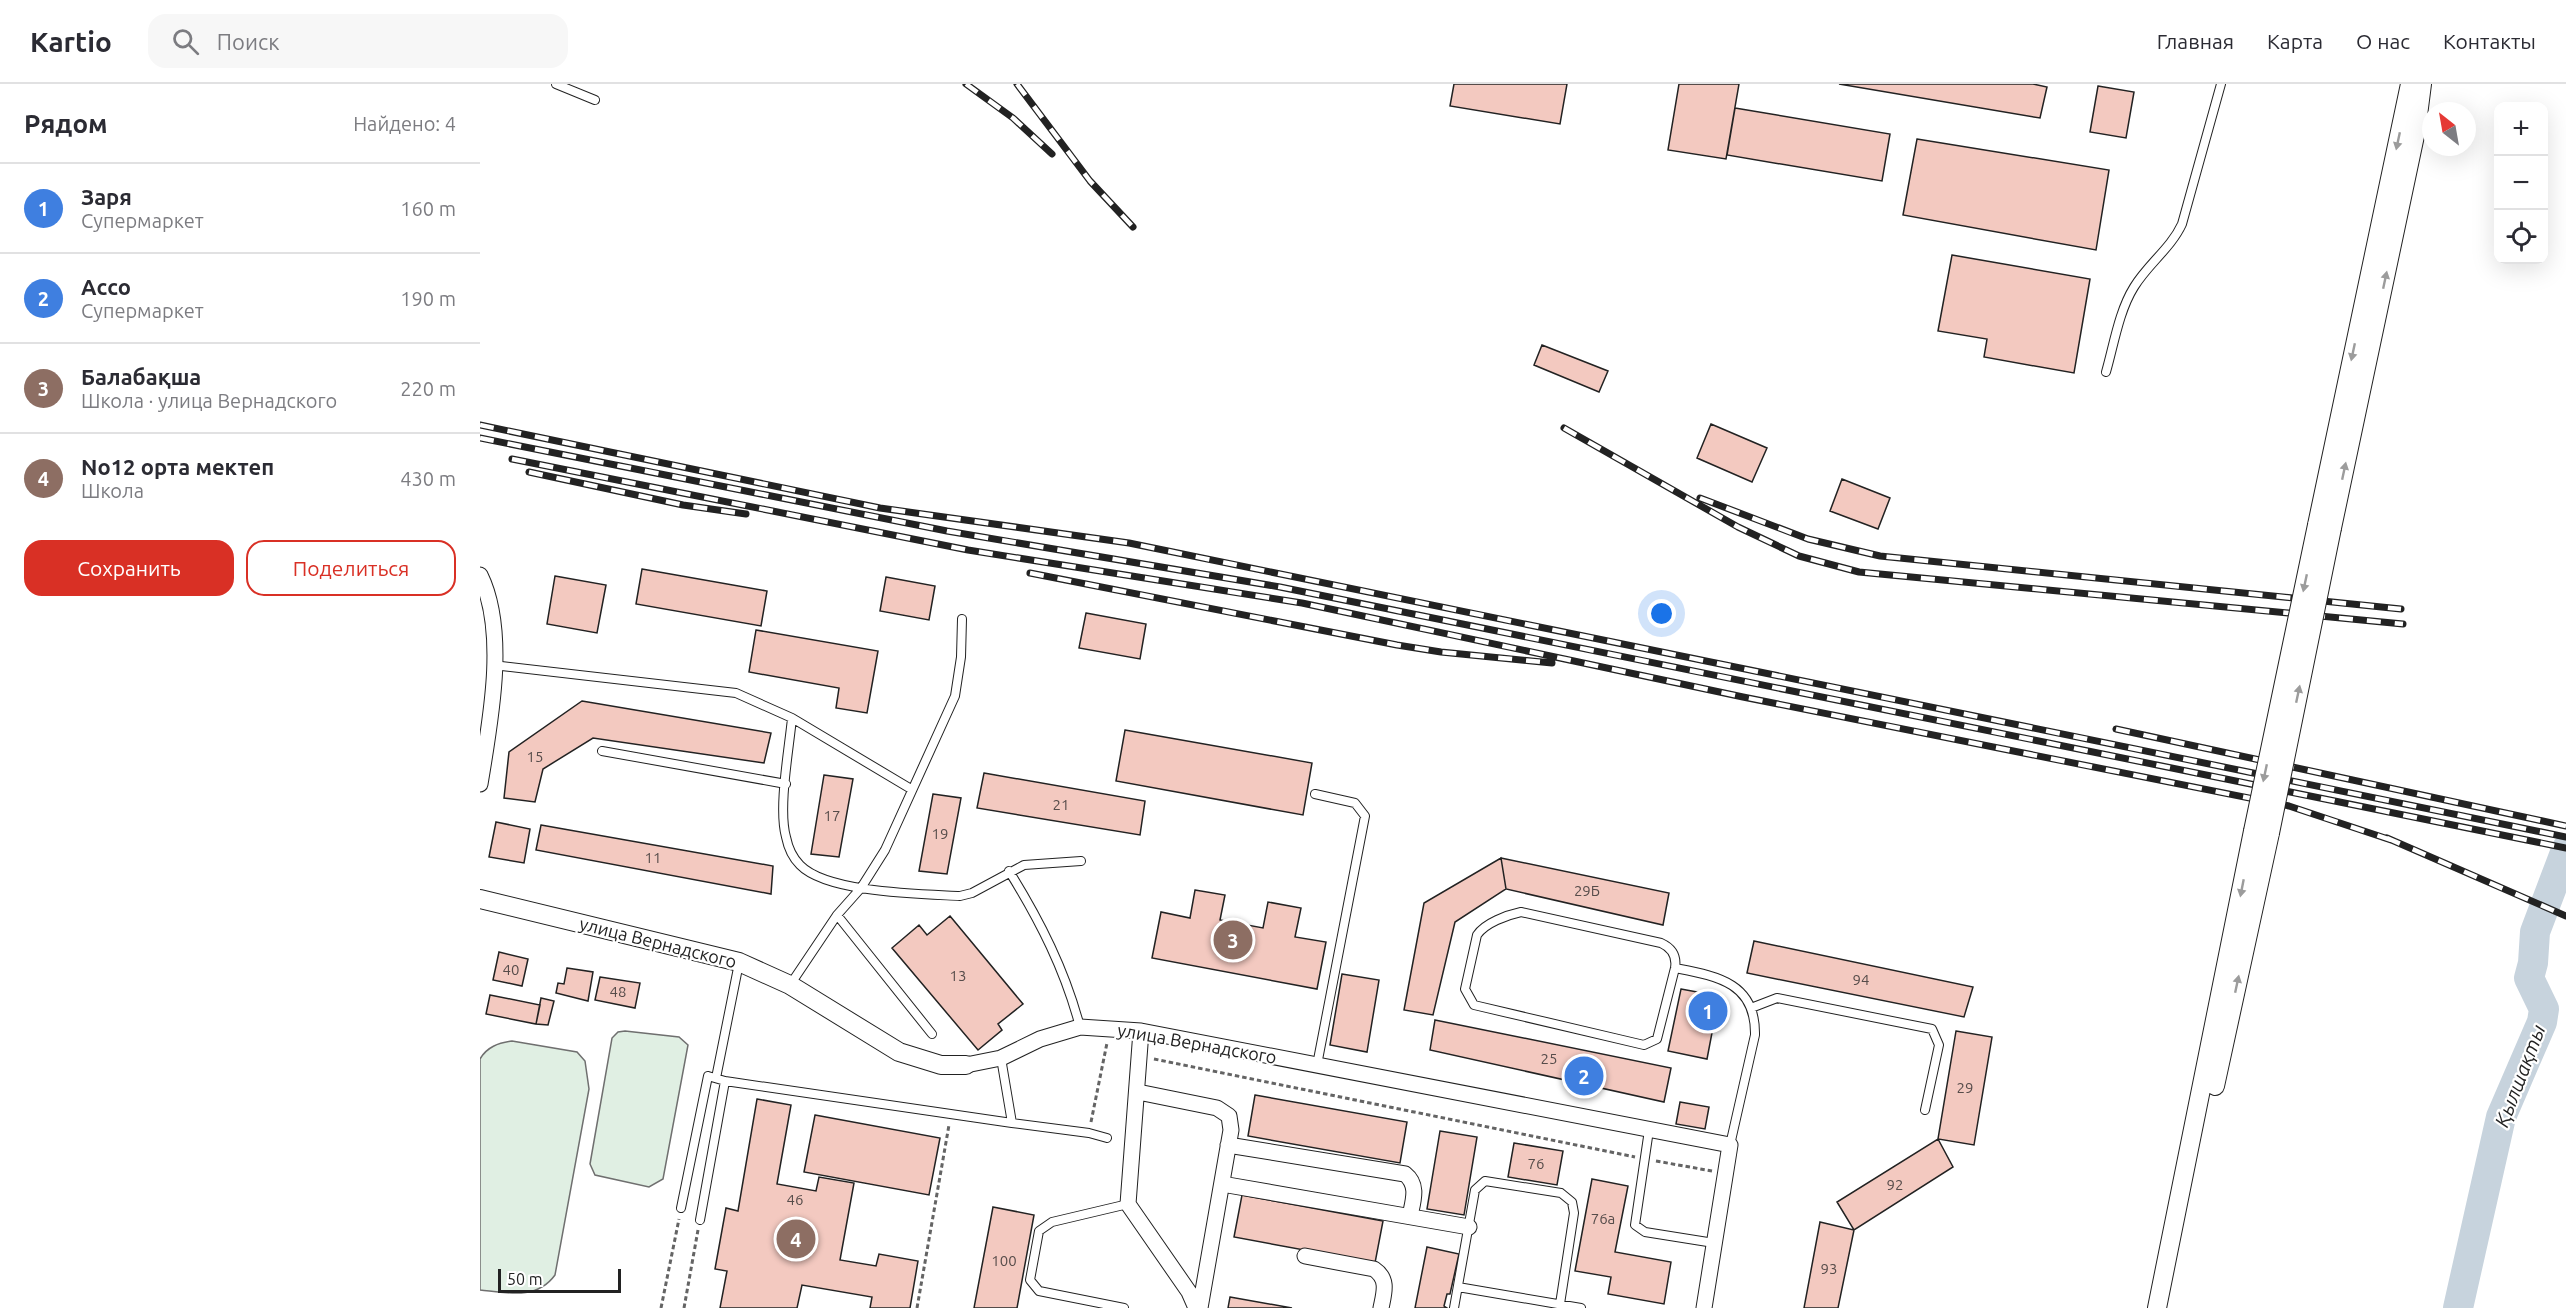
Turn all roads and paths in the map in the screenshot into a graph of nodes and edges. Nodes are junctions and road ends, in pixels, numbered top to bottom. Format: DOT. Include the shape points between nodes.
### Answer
graph roads {
  1 [pos="2221,84"];
  2 [pos="2410,84"];
  3 [pos="2422,84"];
  4 [pos="562,85"];
  5 [pos="595,100"];
  6 [pos="2106,372"];
  7 [pos="2325,527"];
  8 [pos="480,575"];
  9 [pos="962,619"];
  10 [pos="493,665"];
  11 [pos="792,718"];
  12 [pos="484,737"];
  13 [pos="602,751"];
  14 [pos="480,784"];
  15 [pos="786,784"];
  16 [pos="911,789"];
  17 [pos="1315,794"];
  18 [pos="1081,861"];
  19 [pos="1009,871"];
  20 [pos="861,888"];
  21 [pos="480,899"];
  22 [pos="837,915"];
  23 [pos="739,962"];
  24 [pos="1676,968"];
  25 [pos="790,985"];
  26 [pos="1750,1008"];
  27 [pos="1080,1027"];
  28 [pos="1110,1029"];
  29 [pos="1141,1031"];
  30 [pos="932,1034"];
  31 [pos="1140,1056"];
  32 [pos="1001,1058"];
  33 [pos="966,1065"];
  34 [pos="1317,1065"];
  35 [pos="717,1078"];
  36 [pos="725,1081"];
  37 [pos="1138,1092"];
  38 [pos="1925,1110"];
  39 [pos="951,1114"];
  40 [pos="1012,1123"];
  41 [pos="1649,1130"];
  42 [pos="1089,1133"];
  43 [pos="1107,1138"];
  44 [pos="1730,1145"];
  45 [pos="1228,1146"];
  46 [pos="1644,1158"];
  47 [pos="1726,1173"];
  48 [pos="1222,1184"];
  49 [pos="1128,1204"];
  50 [pos="681,1208"];
  51 [pos="1410,1216"];
  52 [pos="700,1220"];
  53 [pos="1469,1227"];
  54 [pos="1714,1244"];
  55 [pos="1305,1256"];
  56 [pos="1458,1287"];
  57 [pos="1560,1304"];
  58 [pos="2160,1307"];
  59 [pos="661,1308"];
  60 [pos="684,1308"];
  61 [pos="917,1308"];
  62 [pos="1124,1308"];
  63 [pos="1198,1308"];
  64 [pos="1381,1308"];
  65 [pos="1454,1308"];
  66 [pos="1581,1308"];
  67 [pos="1704,1308"];
  1 -- 6 [label="lane" via="2182,224 2127,299"];
  2 -- 7 [label="street, one-way"];
  7 -- 3 [label="street, one-way" via="2416,131"];
  4 -- 5 [label="lane"];
  7 -- 58 [label="street, bridge"];
  8 -- 10 [label="street" via="491,603 495,631"];
  9 -- 16 [label="lane" via="955,696"];
  10 -- 11 [label="lane" via="736,693"];
  10 -- 12 [label="street"];
  11 -- 15 [label="lane"];
  11 -- 16 [label="lane"];
  12 -- 14 [label="street"];
  13 -- 15 [label="lane"];
  15 -- 20 [label="lane" via="785,836 801,866 826,881"];
  16 -- 20 [label="lane" via="885,850"];
  17 -- 34 [label="lane" via="1356,803 1365,816"];
  18 -- 19 [label="lane" via="1024,865"];
  19 -- 20 [label="lane" via="979,890 960,896"];
  19 -- 27 [label="lane" via="1040,922 1062,969"];
  20 -- 22 [label="lane"];
  21 -- 23 [label="street, улица Вернадского"];
  22 -- 25 [label="lane"];
  22 -- 30 [label="lane"];
  23 -- 25 [label="street, улица Вернадского"];
  23 -- 35 [label="lane"];
  24 -- 24 [label="lane" via="1660,1033 1652,1043 1644,1045 1479,1007 1470,1001 1465,989 1477,935 1510,914 1521,912 1661,943 1675,955"];
  24 -- 26 [label="lane" via="1719,976"];
  25 -- 33 [label="street, улица Вернадского" via="899,1052 941,1065"];
  26 -- 38 [label="lane" via="1777,998 1932,1029 1940,1045"];
  26 -- 44 [label="lane" via="1755,1035"];
  27 -- 28 [label="street, улица Вернадского"];
  27 -- 32 [label="street, улица Вернадского" via="1040,1039"];
  28 -- 29 [label="street, улица Вернадского"];
  28 -- 42 [label="path"];
  29 -- 31 [label="street"];
  29 -- 34 [label="street, улица Вернадского"];
  31 -- 37 [label="street"];
  31 -- 46 [label="path"];
  32 -- 33 [label="street, улица Вернадского"];
  32 -- 40 [label="lane"];
  34 -- 41 [label="street, улица Вернадского"];
  35 -- 36 [label="lane"];
  35 -- 50 [label="lane" via="708,1076"];
  36 -- 39 [label="lane"];
  36 -- 52 [label="lane"];
  37 -- 45 [label="street" via="1225,1111 1231,1123"];
  37 -- 49 [label="street"];
  39 -- 40 [label="lane"];
  39 -- 61 [label="path"];
  40 -- 42 [label="lane"];
  41 -- 44 [label="street, улица Вернадского"];
  41 -- 46 [label="lane"];
  42 -- 43 [label="lane"];
  44 -- 47 [label="street"];
  45 -- 48 [label="street"];
  45 -- 51 [label="street" via="1406,1174 1414,1190"];
  46 -- 47 [label="path"];
  46 -- 54 [label="lane" via="1633,1221 1637,1229"];
  47 -- 54 [label="street"];
  48 -- 51 [label="street"];
  48 -- 63 [label="street"];
  49 -- 62 [label="lane" via="1042,1227 1030,1280 1038,1291"];
  49 -- 63 [label="street"];
  50 -- 59 [label="path"];
  51 -- 53 [label="street"];
  52 -- 60 [label="path"];
  53 -- 56 [label="lane"];
  53 -- 57 [label="lane" via="1475,1190 1485,1181 1561,1193 1569,1198 1574,1213"];
  54 -- 67 [label="street"];
  55 -- 64 [label="street" via="1379,1272 1385,1283"];
  56 -- 57 [label="lane"];
  56 -- 65 [label="lane"];
  57 -- 66 [label="lane"];
}
